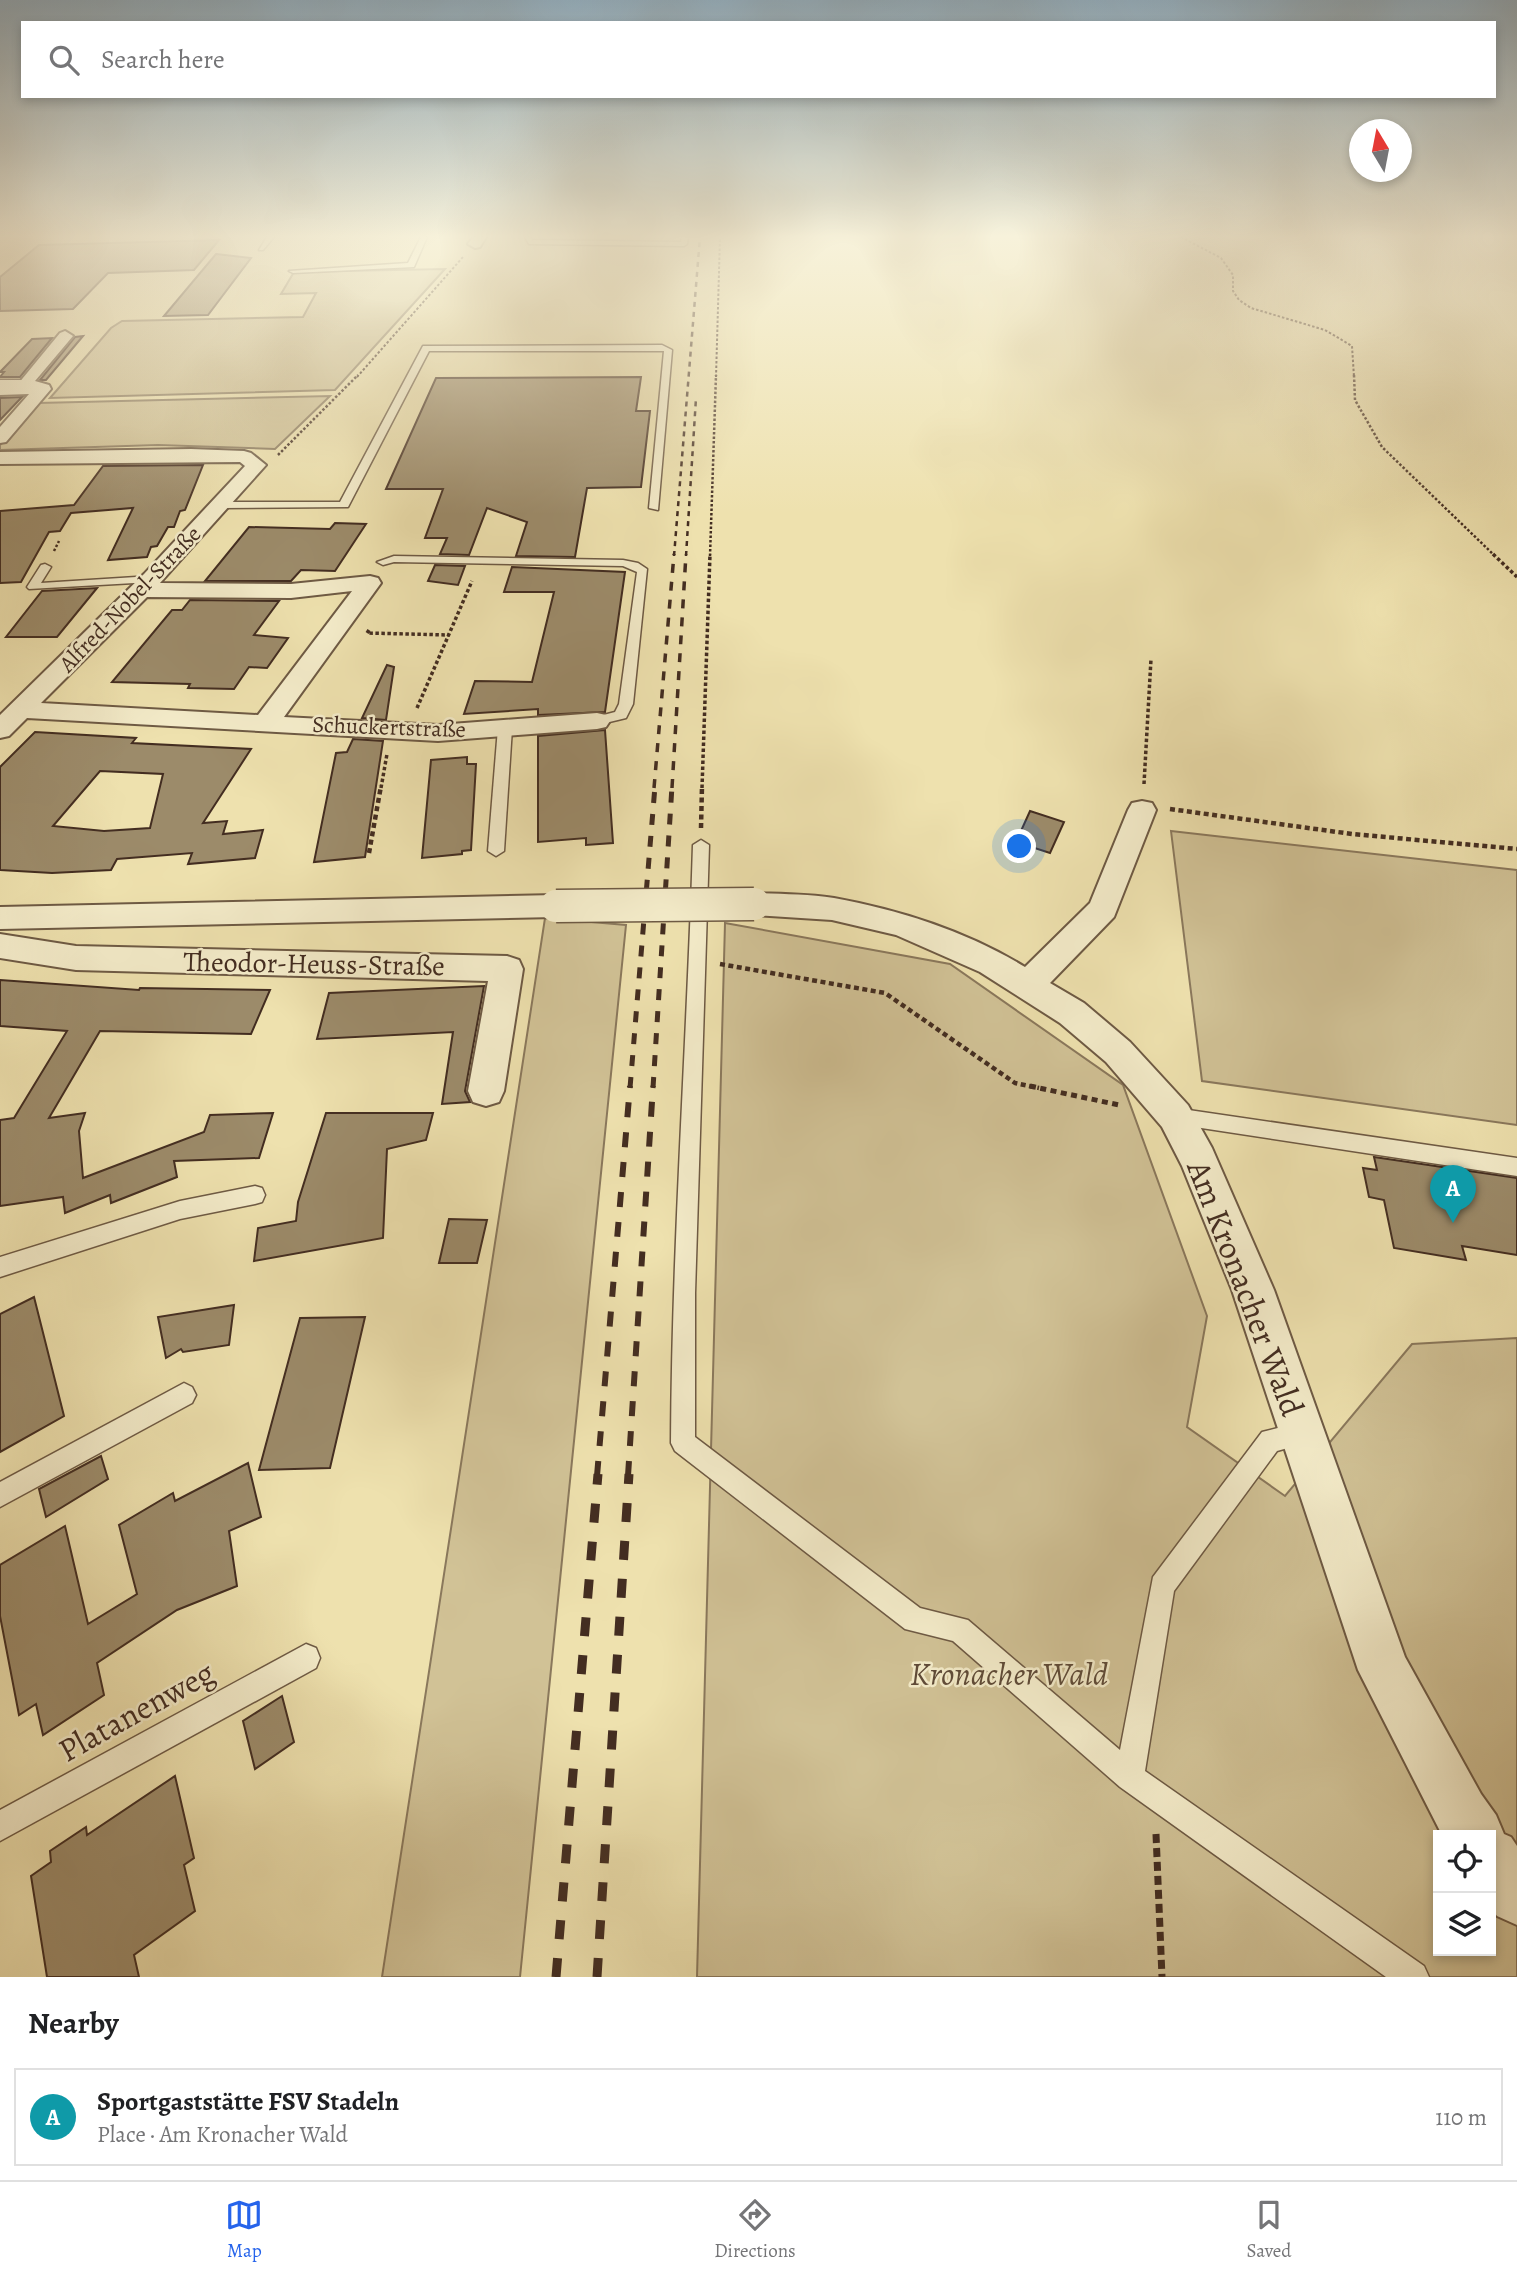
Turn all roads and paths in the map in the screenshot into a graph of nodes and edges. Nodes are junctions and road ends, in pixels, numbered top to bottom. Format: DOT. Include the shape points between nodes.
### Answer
graph roads {
  1 [pos="398,329"];
  2 [pos="717,329"];
  3 [pos="1323,329"];
  4 [pos="65,336"];
  5 [pos="0,383"];
  6 [pos="32,386"];
  7 [pos="0,390"];
  8 [pos="0,438"];
  9 [pos="0,458"];
  10 [pos="256,465"];
  11 [pos="222,505"];
  12 [pos="653,508"];
  13 [pos="481,560"];
  14 [pos="383,562"];
  15 [pos="45,567"];
  16 [pos="1517,577"];
  17 [pos="370,583"];
  18 [pos="146,584"];
  19 [pos="371,627"];
  20 [pos="449,635"];
  21 [pos="1151,659"];
  22 [pos="22,710"];
  23 [pos="597,721"];
  24 [pos="266,723"];
  25 [pos="505,728"];
  26 [pos="0,730"];
  27 [pos="402,731"];
  28 [pos="1142,810"];
  29 [pos="701,845"];
  30 [pos="1517,849"];
  31 [pos="496,851"];
  32 [pos="369,853"];
  33 [pos="0,918"];
  34 [pos="0,946"];
  35 [pos="699,960"];
  36 [pos="1029,984"];
  37 [pos="486,1091"];
  38 [pos="1175,1116"];
  39 [pos="1517,1167"];
  40 [pos="255,1195"];
  41 [pos="0,1267"];
  42 [pos="184,1395"];
  43 [pos="1301,1434"];
  44 [pos="0,1495"];
  45 [pos="306,1658"];
  46 [pos="1130,1777"];
  47 [pos="0,1826"];
  48 [pos="1472,1830"];
  49 [pos="1496,1864"];
  50 [pos="1517,1896"];
  51 [pos="1162,1977"];
  52 [pos="1413,1977"];
  1 -- 10 [label="path" via="335,401 275,458"];
  2 -- 29 [label="path"];
  3 -- 16 [label="path" via="1352,346 1355,400 1382,447"];
  4 -- 6 [label="street"];
  5 -- 6 [label="lane"];
  6 -- 7 [label="street"];
  6 -- 8 [label="street" via="43,389"];
  9 -- 10 [label="street" via="191,455 244,457"];
  10 -- 11 [label="street, Alfred-Nobel-Straße"];
  11 -- 12 [label="lane" via="344,505 426,348 662,348 668,350"];
  11 -- 18 [label="street, Alfred-Nobel-Straße"];
  13 -- 14 [label="lane"];
  13 -- 20 [label="path"];
  13 -- 23 [label="lane" via="623,563 643,571 626,704 621,715"];
  14 -- 17 [label="street, Schuckertstraße"];
  15 -- 18 [label="lane" via="33,586"];
  17 -- 18 [label="street" via="291,591"];
  17 -- 24 [label="street, Schuckertstraße"];
  18 -- 22 [label="street, Alfred-Nobel-Straße"];
  19 -- 20 [label="path" via="367,632"];
  20 -- 27 [label="path"];
  21 -- 28 [label="path"];
  22 -- 24 [label="street, Schuckertstraße"];
  22 -- 26 [label="street, Alfred-Nobel-Straße"];
  23 -- 25 [label="street, Schuckertstraße"];
  24 -- 27 [label="street, Schuckertstraße"];
  25 -- 27 [label="street, Schuckertstraße"];
  25 -- 31 [label="lane"];
  27 -- 32 [label="path" via="388,748"];
  28 -- 30 [label="path" via="1180,808 1352,834"];
  28 -- 36 [label="street" via="1103,909"];
  29 -- 35 [label="lane"];
  33 -- 36 [label="street, Theodor-Heuss-Straße, bridge" via="556,906 754,904 832,909 903,926 992,963"];
  34 -- 37 [label="street, Theodor-Heuss-Straße" via="76,958 507,969"];
  35 -- 38 [label="path" via="885,993 1015,1083"];
  35 -- 46 [label="lane" via="685,1220 683,1443 914,1620 959,1629"];
  36 -- 38 [label="street, Am Kronacher Wald" via="1118,1052"];
  38 -- 39 [label="lane"];
  38 -- 43 [label="street, Am Kronacher Wald" via="1199,1160 1253,1290"];
  40 -- 41 [label="lane" via="180,1210"];
  42 -- 44 [label="lane"];
  43 -- 46 [label="lane" via="1270,1440 1162,1586"];
  43 -- 48 [label="street, Am Kronacher Wald" via="1384,1670"];
  45 -- 47 [label="lane, Platanenweg"];
  46 -- 51 [label="path" via="1155,1823"];
  46 -- 52 [label="lane"];
  49 -- 50 [label="street"];
}
